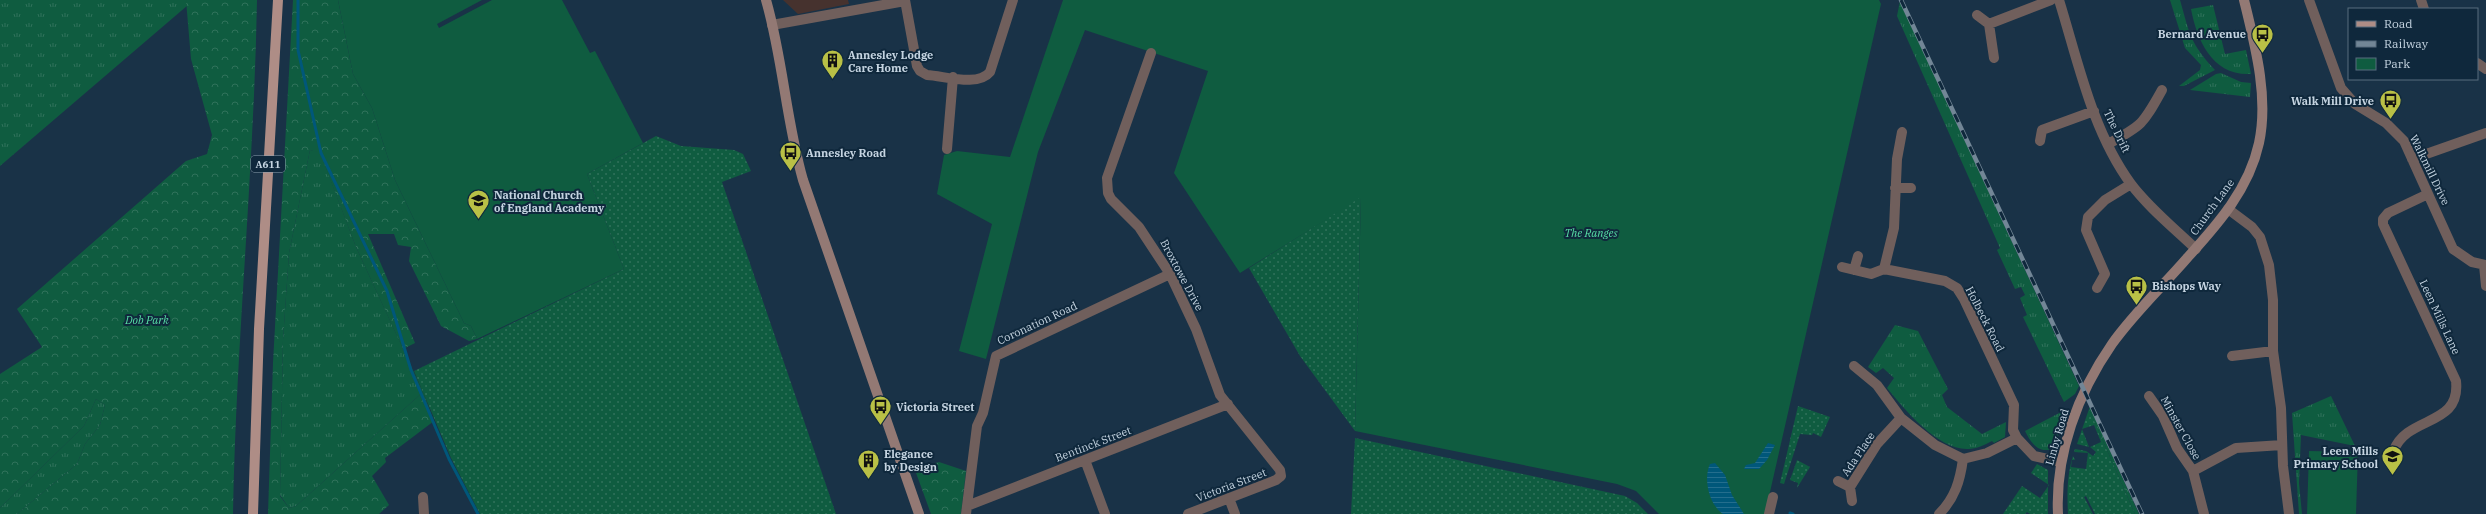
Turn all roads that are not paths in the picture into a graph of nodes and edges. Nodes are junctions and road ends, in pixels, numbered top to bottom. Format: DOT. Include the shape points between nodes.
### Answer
graph roads {
  1 [pos="278,0"];
  2 [pos="766,0"];
  3 [pos="1013,0"];
  4 [pos="2051,0"];
  5 [pos="2059,0"];
  6 [pos="2244,0"];
  7 [pos="2309,0"];
  8 [pos="905,1"];
  9 [pos="1977,15"];
  10 [pos="1989,24"];
  11 [pos="772,25"];
  12 [pos="1151,53"];
  13 [pos="1994,58"];
  14 [pos="2478,64"];
  15 [pos="2486,70"];
  16 [pos="953,77"];
  17 [pos="2162,90"];
  18 [pos="2094,111"];
  19 [pos="1902,132"];
  20 [pos="2486,132"];
  21 [pos="2040,141"];
  22 [pos="2108,144"];
  23 [pos="948,149"];
  24 [pos="2412,159"];
  25 [pos="2131,184"];
  26 [pos="1896,188"];
  27 [pos="1910,188"];
  28 [pos="2428,194"];
  29 [pos="2228,209"];
  30 [pos="2196,248"];
  31 [pos="1858,256"];
  32 [pos="2485,265"];
  33 [pos="1842,267"];
  34 [pos="1884,268"];
  35 [pos="1854,270"];
  36 [pos="1170,274"];
  37 [pos="2486,286"];
  38 [pos="2097,288"];
  39 [pos="2272,351"];
  40 [pos="2231,357"];
  41 [pos="1854,366"];
  42 [pos="2085,393"];
  43 [pos="2149,396"];
  44 [pos="1228,404"];
  45 [pos="1901,418"];
  46 [pos="2017,438"];
  47 [pos="2282,445"];
  48 [pos="2394,450"];
  49 [pos="1963,459"];
  50 [pos="1085,460"];
  51 [pos="2061,462"];
  52 [pos="2192,471"];
  53 [pos="1281,476"];
  54 [pos="1838,481"];
  55 [pos="1850,487"];
  56 [pos="423,497"];
  57 [pos="1773,497"];
  58 [pos="1229,498"];
  59 [pos="1852,500"];
  60 [pos="967,510"];
  61 [pos="253,514"];
  62 [pos="423,514"];
  63 [pos="920,514"];
  64 [pos="1105,514"];
  65 [pos="1188,514"];
  66 [pos="1235,514"];
  67 [pos="1768,514"];
  68 [pos="1939,514"];
  69 [pos="2058,514"];
  70 [pos="2204,514"];
  71 [pos="2289,514"];
  1 -- 61 [label="main road, A611" via="259,329"];
  2 -- 11 [label="street"];
  3 -- 16 [label="street" via="988,74 978,80"];
  4 -- 10 [label="street"];
  5 -- 18 [label="street, The Drift"];
  6 -- 29 [label="street, Church Lane" via="2260,80 2262,122 2253,164"];
  7 -- 24 [label="street, Walkmill Drive" via="2340,88 2354,104 2396,131"];
  8 -- 11 [label="street"];
  8 -- 16 [label="street" via="918,69 927,75"];
  9 -- 10 [label="street"];
  10 -- 13 [label="street"];
  11 -- 63 [label="street" via="793,146 803,180"];
  12 -- 36 [label="street, Broxtowe Drive" via="1107,178 1107,186 1111,199 1138,226"];
  14 -- 15 [label="street"];
  16 -- 23 [label="street"];
  17 -- 22 [label="street" via="2148,117 2138,128"];
  18 -- 21 [label="street" via="2042,130"];
  18 -- 22 [label="street, The Drift"];
  19 -- 26 [label="street"];
  20 -- 24 [label="street"];
  22 -- 25 [label="street, The Drift"];
  24 -- 28 [label="street, Walkmill Drive"];
  25 -- 30 [label="street, The Drift"];
  25 -- 38 [label="street" via="2105,200 2088,217 2086,230 2104,274"];
  26 -- 27 [label="street"];
  26 -- 34 [label="street" via="1894,228"];
  28 -- 32 [label="street, Walkmill Drive" via="2454,249 2472,262"];
  28 -- 48 [label="street, Leen Mills Lane" via="2388,212 2383,224 2456,381 2457,392 2449,410 2402,435"];
  29 -- 30 [label="street, Church Lane"];
  29 -- 39 [label="street" via="2252,228 2266,250 2273,288"];
  30 -- 42 [label="street, Church Lane" via="2113,343"];
  31 -- 35 [label="street"];
  32 -- 37 [label="street"];
  33 -- 35 [label="street, Holbeck Road"];
  34 -- 35 [label="street, Holbeck Road" via="1871,274"];
  34 -- 46 [label="street, Holbeck Road" via="1945,281 1957,288 2014,404 2013,430"];
  36 -- 44 [label="street, Broxtowe Drive" via="1196,330 1220,395"];
  36 -- 60 [label="street, Coronation Road" via="996,356 983,413 977,426"];
  39 -- 40 [label="street"];
  39 -- 47 [label="street" via="2281,408"];
  41 -- 45 [label="street" via="1877,385"];
  42 -- 51 [label="street, Linby Road" via="2071,426"];
  43 -- 52 [label="street, Minster Close" via="2164,416 2177,448"];
  44 -- 50 [label="street, Bentinck Street"];
  44 -- 53 [label="street, Broxtowe Drive" via="1280,470"];
  45 -- 49 [label="street" via="1935,445"];
  45 -- 55 [label="street, Ada Place" via="1877,444"];
  46 -- 49 [label="street" via="1987,453"];
  46 -- 51 [label="street" via="2034,456"];
  47 -- 52 [label="street, Minster Close" via="2236,448"];
  47 -- 71 [label="street"];
  49 -- 68 [label="street" via="1960,484 1948,505"];
  50 -- 60 [label="street, Bentinck Street"];
  50 -- 64 [label="street"];
  51 -- 69 [label="street, Linby Road" via="2057,495"];
  52 -- 70 [label="street, Minster Close"];
  53 -- 58 [label="street, Victoria Street"];
  54 -- 55 [label="street, Ada Place"];
  55 -- 59 [label="street, Ada Place"];
  56 -- 62 [label="street"];
  57 -- 67 [label="street"];
  58 -- 65 [label="street, Victoria Street"];
  58 -- 66 [label="street"];
}
